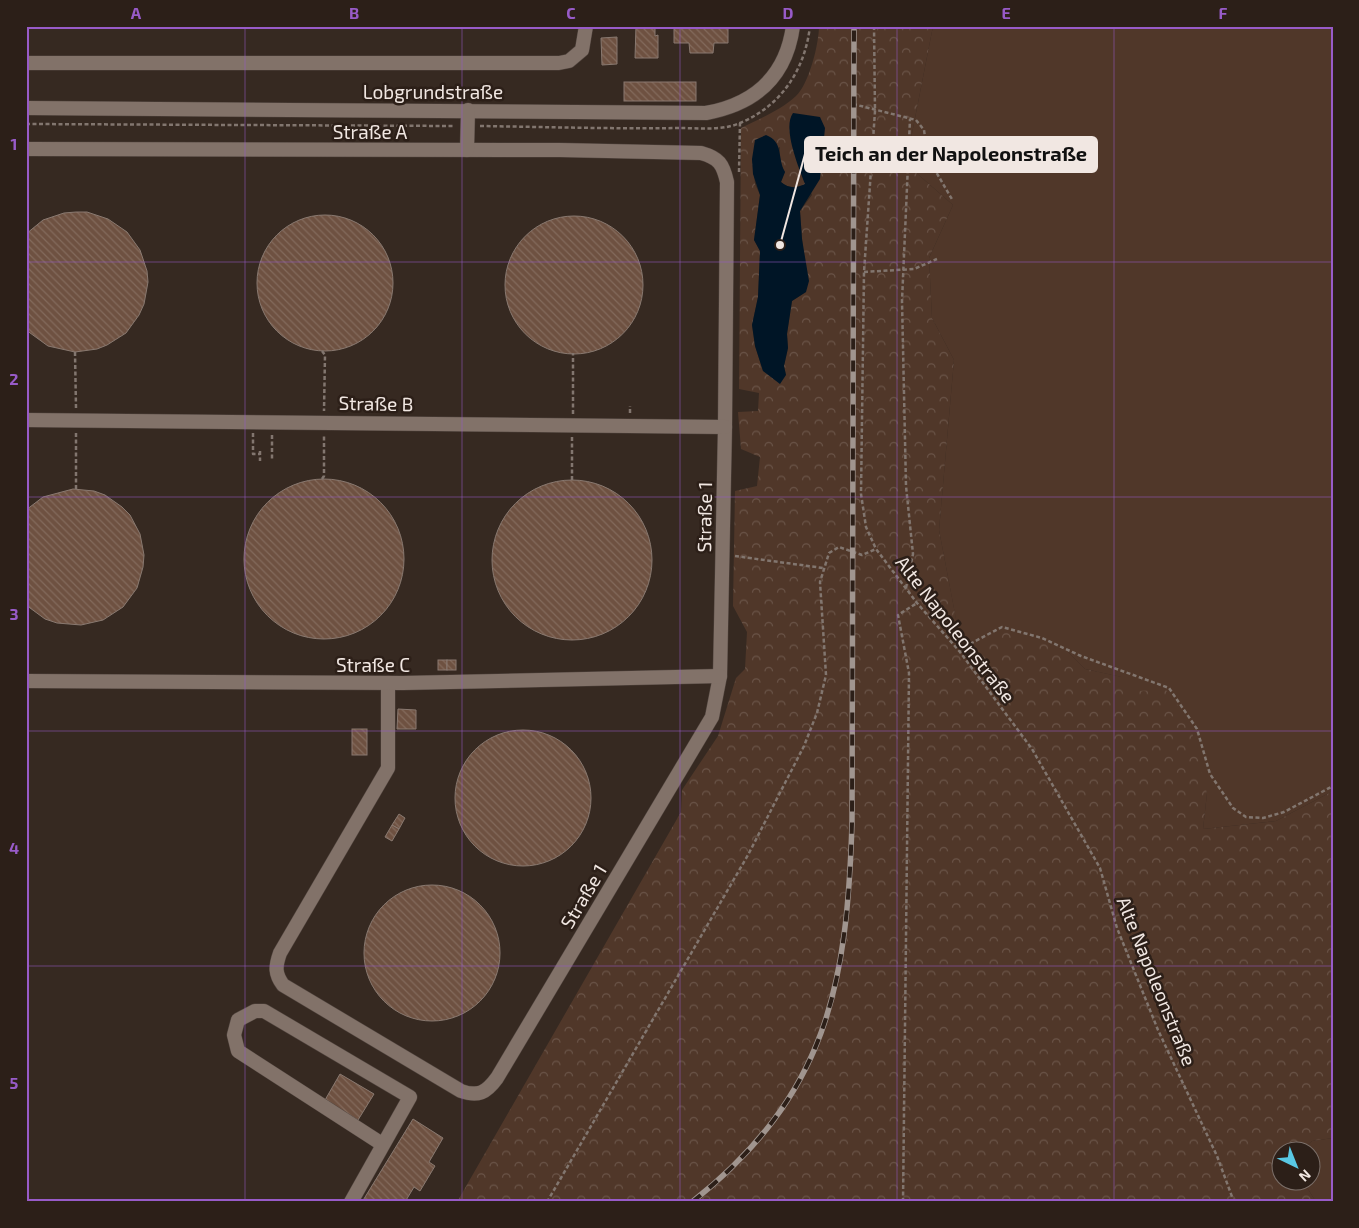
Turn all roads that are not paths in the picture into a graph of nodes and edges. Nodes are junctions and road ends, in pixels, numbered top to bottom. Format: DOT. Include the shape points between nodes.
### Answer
graph roads {
  1 [pos="586,26"];
  2 [pos="793,26"];
  3 [pos="26,64"];
  4 [pos="26,108"];
  5 [pos="468,110"];
  6 [pos="26,149"];
  7 [pos="467,150"];
  8 [pos="713,156"];
  9 [pos="26,420"];
  10 [pos="725,427"];
  11 [pos="720,676"];
  12 [pos="26,681"];
  13 [pos="388,683"];
  14 [pos="382,1144"];
  15 [pos="351,1202"];
  1 -- 3 [label="street" via="582,50 569,61 558,63"];
  2 -- 5 [label="street, Lobgrundstraße" via="787,56 772,79 752,97 725,110 706,113"];
  4 -- 5 [label="street, Lobgrundstraße"];
  5 -- 7 [label="street"];
  6 -- 7 [label="street, Straße A"];
  7 -- 8 [label="street, Straße A" via="701,153"];
  8 -- 10 [label="street, Straße 1" via="724,169 727,182"];
  9 -- 10 [label="street, Straße B"];
  10 -- 11 [label="street, Straße 1"];
  11 -- 13 [label="street, Straße C"];
  11 -- 13 [label="street, Straße 1" via="712,718 489,1089 472,1095 283,986 276,976 280,953 388,768"];
  12 -- 13 [label="street, Straße C"];
  14 -- 14 [label="street" via="410,1097 264,1010 246,1014 238,1020 234,1035 238,1051"];
  14 -- 15 [label="street"];
}
